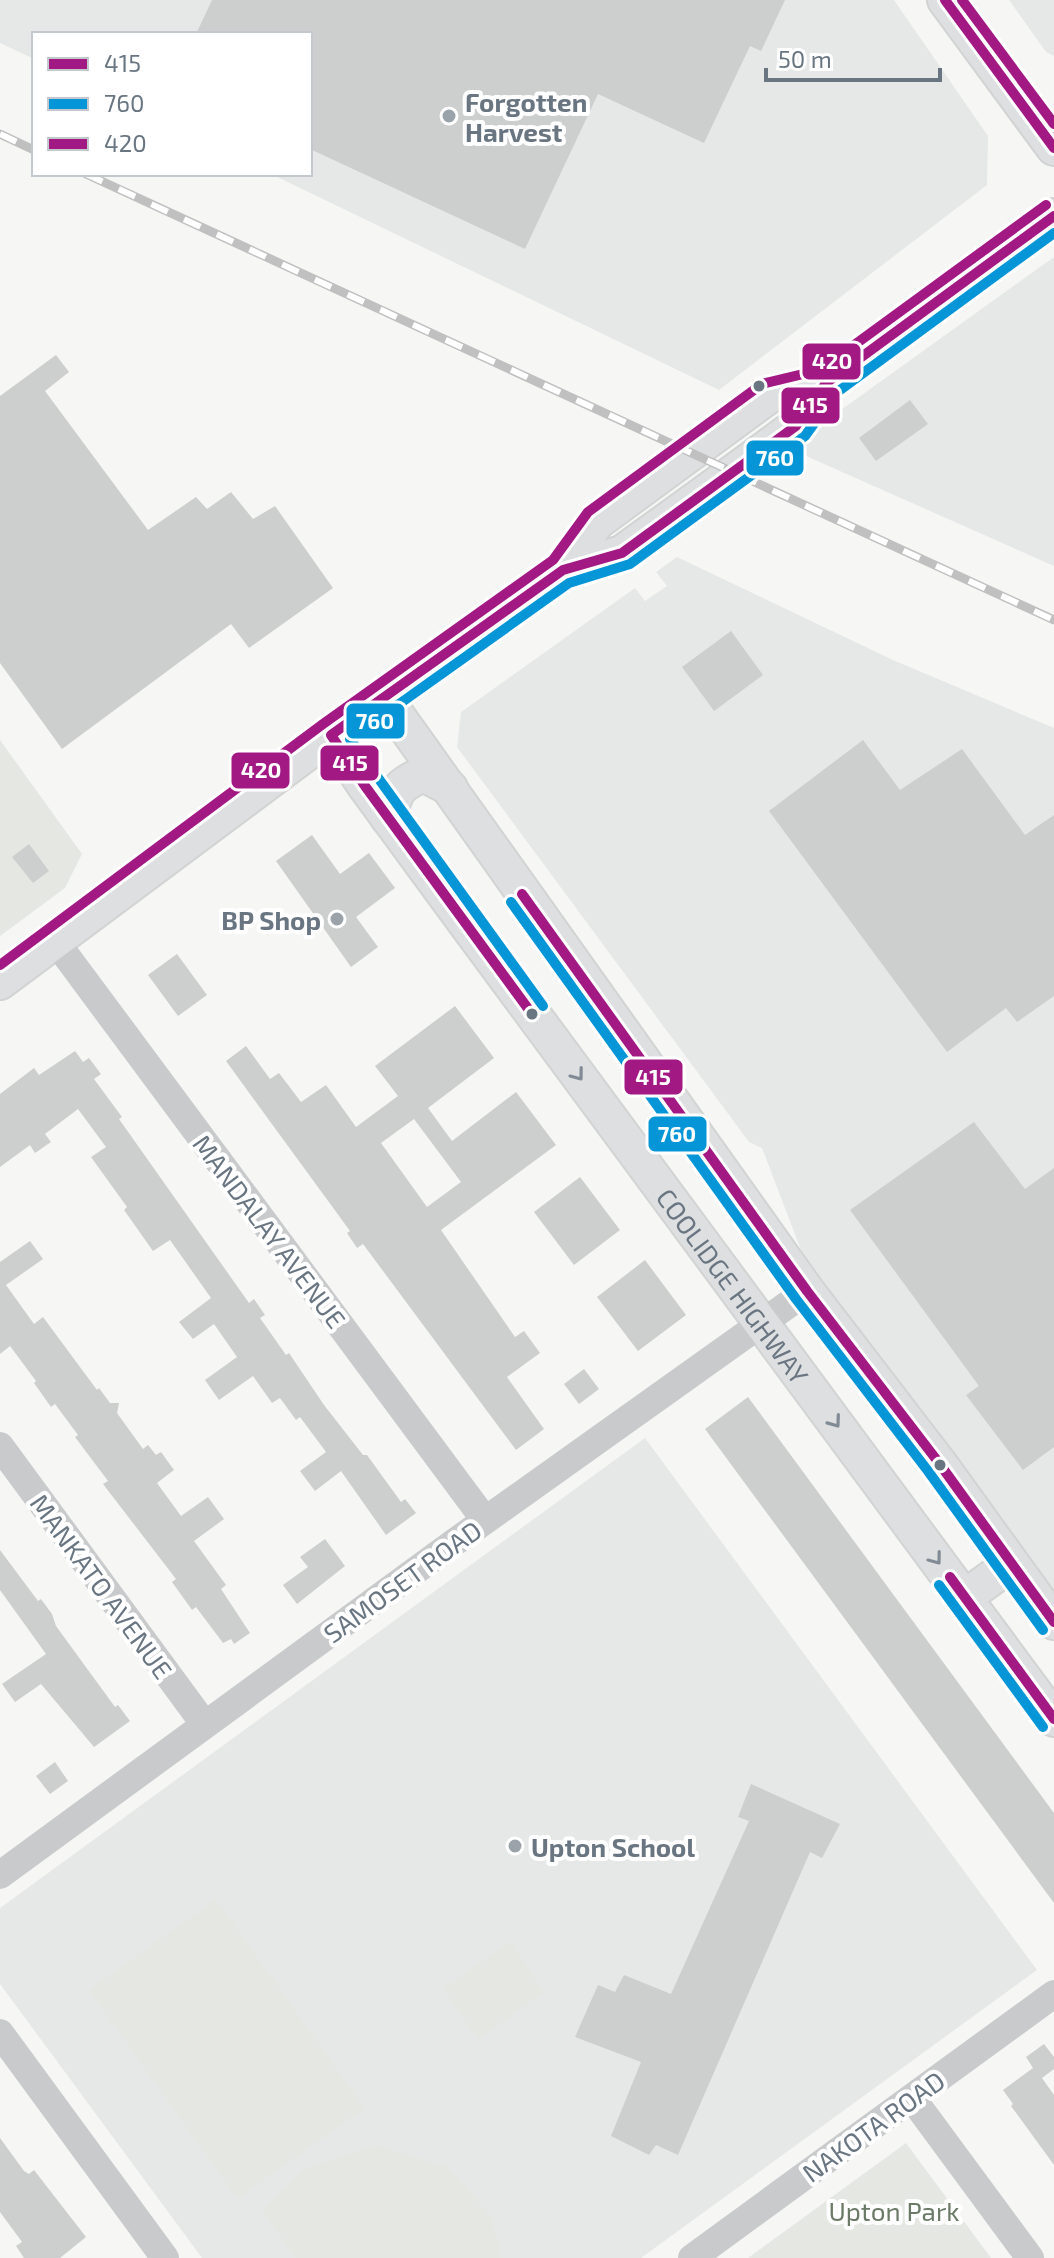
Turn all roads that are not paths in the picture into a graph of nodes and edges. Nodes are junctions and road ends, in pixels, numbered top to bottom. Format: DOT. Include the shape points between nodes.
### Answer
graph roads {
  1 [pos="945,0"];
  2 [pos="1054,148"];
  3 [pos="1054,216"];
  4 [pos="384,697"];
  5 [pos="331,735"];
  6 [pos="450,788"];
  7 [pos="388,818"];
  8 [pos="56,942"];
  9 [pos="0,982"];
  10 [pos="735,1190"];
  11 [pos="690,1224"];
  12 [pos="807,1291"];
  13 [pos="761,1322"];
  14 [pos="0,1446"];
  15 [pos="485,1520"];
  16 [pos="1011,1564"];
  17 [pos="965,1597"];
  18 [pos="1054,1622"];
  19 [pos="1054,1719"];
  20 [pos="205,1725"];
  21 [pos="0,1875"];
  22 [pos="1054,1994"];
  23 [pos="0,2033"];
  24 [pos="912,2098"];
  25 [pos="165,2258"];
  26 [pos="692,2258"];
  27 [pos="1030,2258"];
  1 -- 2 [label="main road"];
  3 -- 4 [label="main road" via="826,383 770,395 597,522 563,570"];
  4 -- 5 [label="main road"];
  4 -- 6 [label="main road"];
  5 -- 7 [label="main road, COOLIDGE HIGHWAY"];
  5 -- 8 [label="main road"];
  6 -- 7 [label="main road" via="423,774 403,783"];
  6 -- 10 [label="main road"];
  7 -- 11 [label="main road, COOLIDGE HIGHWAY, one-way"];
  8 -- 9 [label="main road"];
  8 -- 15 [label="street, MANDALAY AVENUE"];
  10 -- 11 [label="main road" via="739,1218 731,1226 710,1230"];
  10 -- 12 [label="main road"];
  11 -- 13 [label="main road, COOLIDGE HIGHWAY"];
  12 -- 13 [label="street, SAMOSET ROAD"];
  12 -- 16 [label="main road"];
  13 -- 15 [label="street, SAMOSET ROAD"];
  13 -- 17 [label="main road, COOLIDGE HIGHWAY, one-way"];
  14 -- 20 [label="street, MANKATO AVENUE"];
  15 -- 20 [label="street, SAMOSET ROAD"];
  16 -- 17 [label="main road"];
  16 -- 18 [label="main road"];
  17 -- 19 [label="main road, COOLIDGE HIGHWAY"];
  20 -- 21 [label="street, SAMOSET ROAD"];
  22 -- 24 [label="street, NAKOTA ROAD"];
  23 -- 25 [label="street"];
  24 -- 26 [label="street, NAKOTA ROAD"];
  24 -- 27 [label="street"];
}
